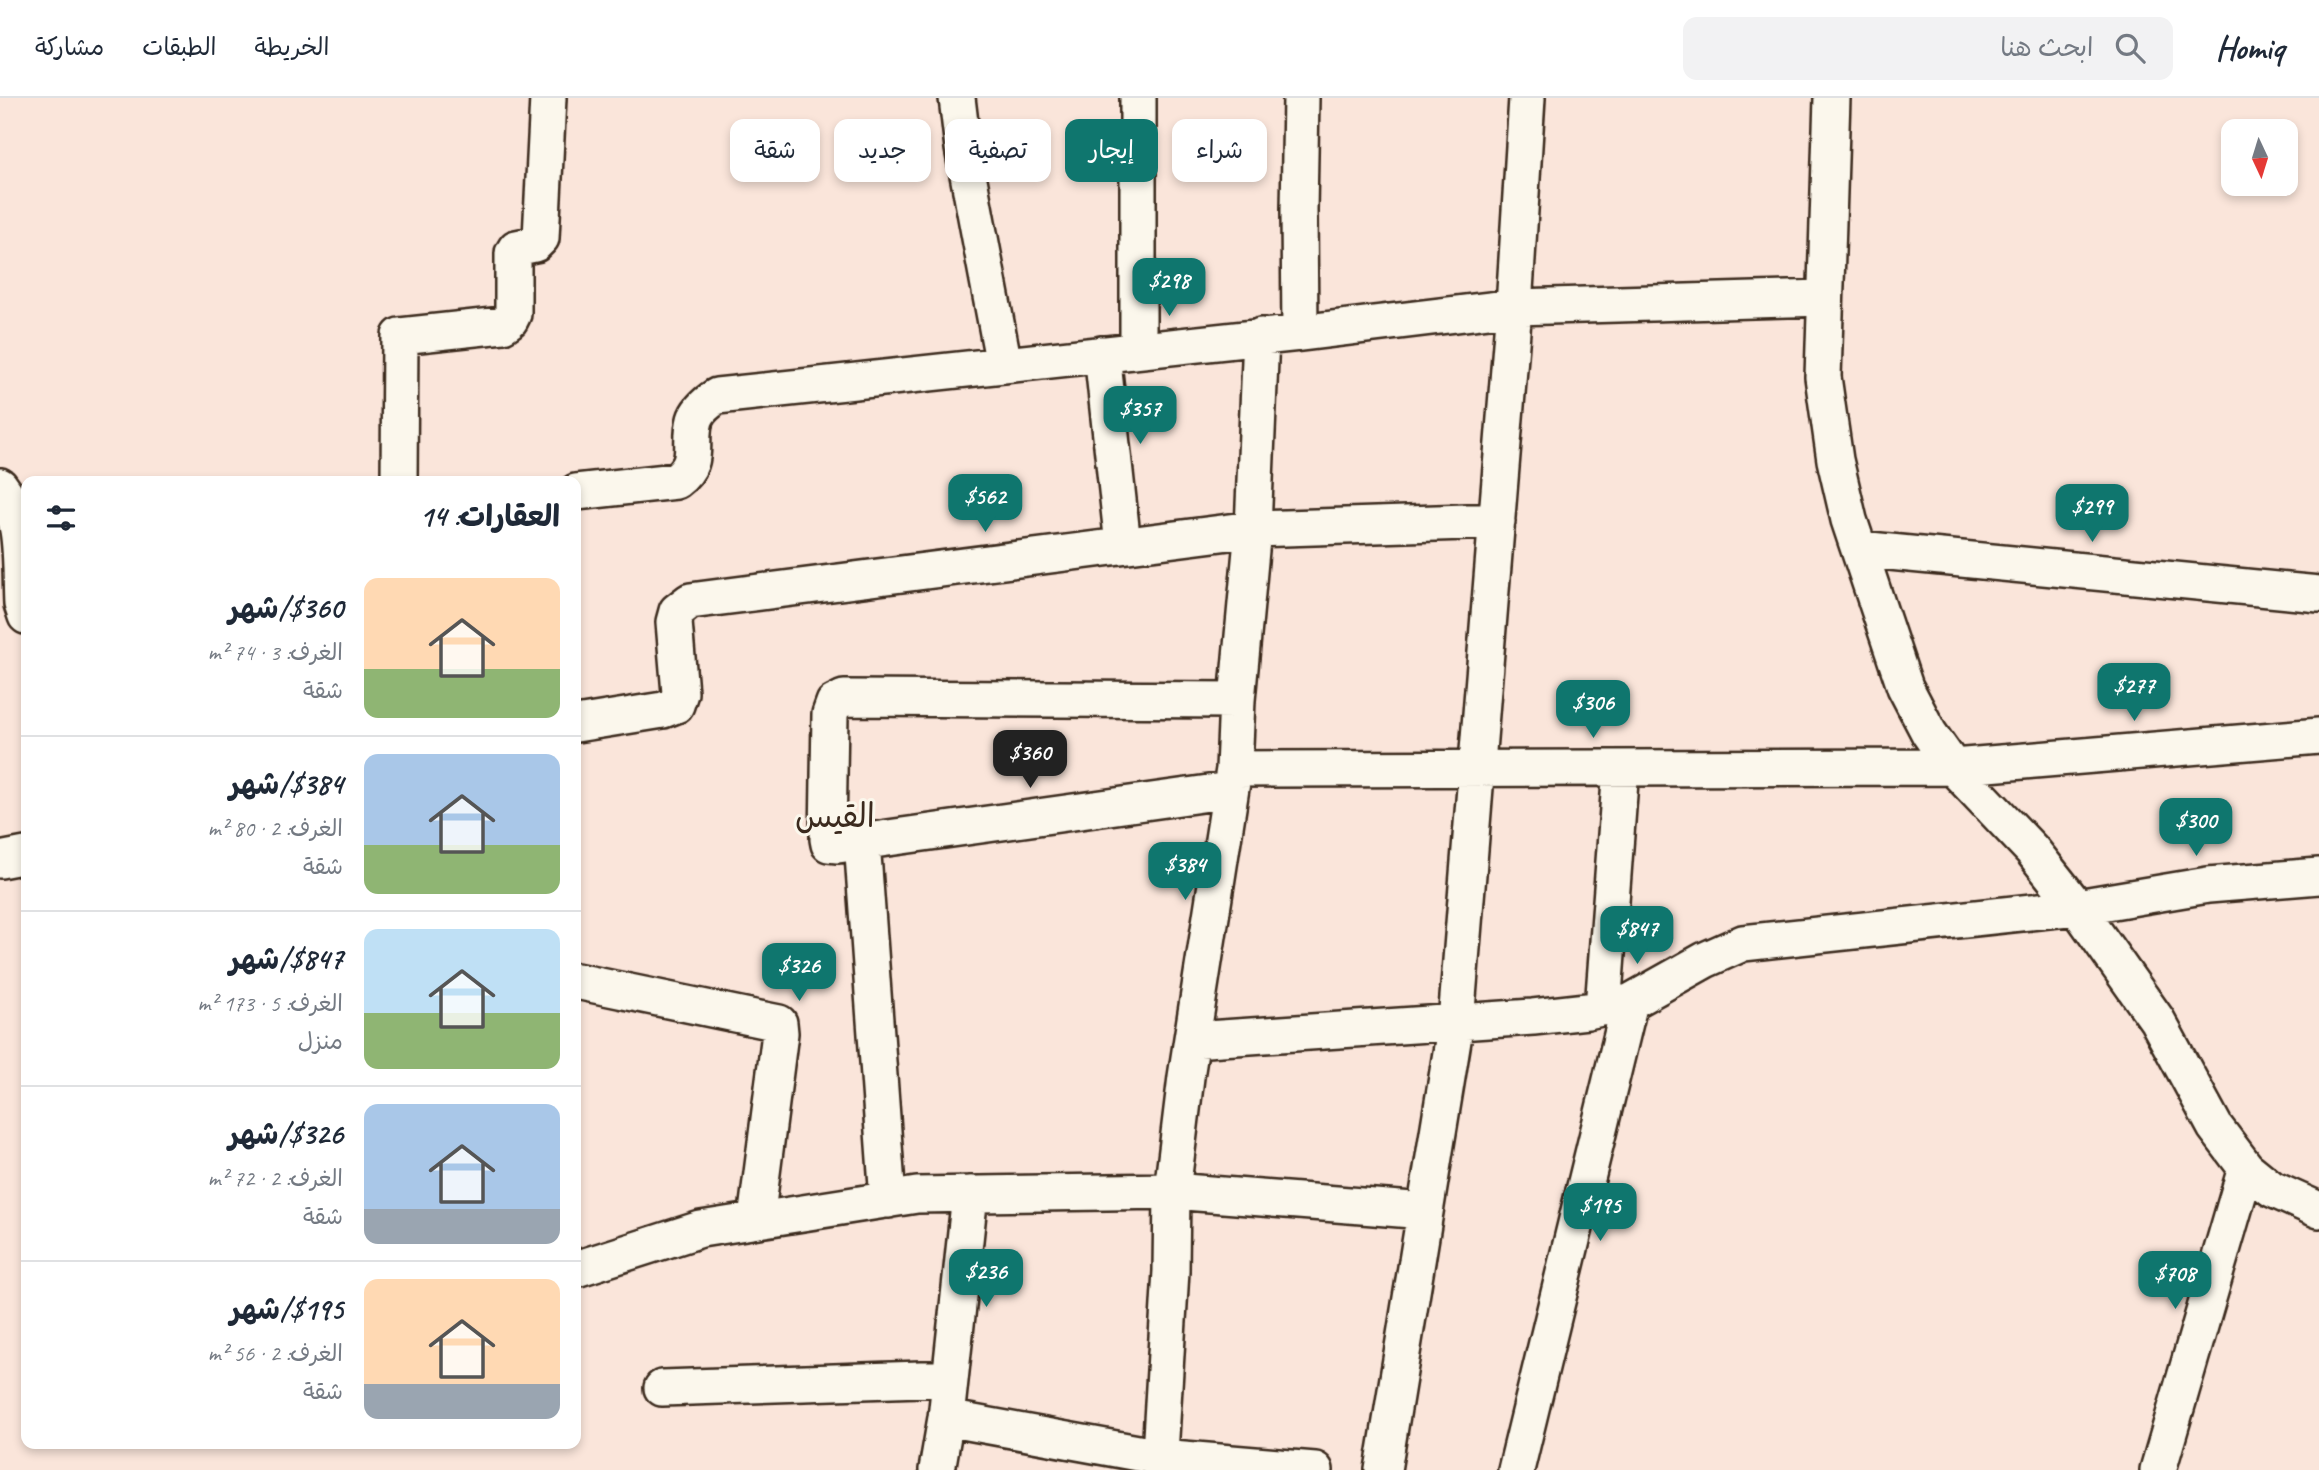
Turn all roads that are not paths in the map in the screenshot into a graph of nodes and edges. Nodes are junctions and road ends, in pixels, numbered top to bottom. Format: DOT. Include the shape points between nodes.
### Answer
graph roads {
  1 [pos="548,98"];
  2 [pos="957,98"];
  3 [pos="1138,98"];
  4 [pos="1301,98"];
  5 [pos="1527,98"];
  6 [pos="1822,100"];
  7 [pos="1825,298"];
  8 [pos="1514,307"];
  9 [pos="1300,333"];
  10 [pos="1261,336"];
  11 [pos="1138,350"];
  12 [pos="1102,354"];
  13 [pos="1004,365"];
  14 [pos="399,476"];
  15 [pos="0,486"];
  16 [pos="581,491"];
  17 [pos="1497,521"];
  18 [pos="1253,529"];
  19 [pos="1123,545"];
  20 [pos="1859,549"];
  21 [pos="21,590"];
  22 [pos="2319,594"];
  23 [pos="1237,700"];
  24 [pos="581,723"];
  25 [pos="2319,736"];
  26 [pos="1953,767"];
  27 [pos="1621,768"];
  28 [pos="1477,769"];
  29 [pos="1232,779"];
  30 [pos="862,841"];
  31 [pos="21,856"];
  32 [pos="0,860"];
  33 [pos="2319,876"];
  34 [pos="2077,907"];
  35 [pos="581,982"];
  36 [pos="1617,1005"];
  37 [pos="1456,1022"];
  38 [pos="1192,1040"];
  39 [pos="2246,1168"];
  40 [pos="1172,1191"];
  41 [pos="970,1194"];
  42 [pos="888,1200"];
  43 [pos="2319,1210"];
  44 [pos="1425,1211"];
  45 [pos="756,1220"];
  46 [pos="581,1267"];
  47 [pos="950,1378"];
  48 [pos="662,1388"];
  49 [pos="946,1418"];
  50 [pos="1160,1463"];
  51 [pos="937,1470"];
  52 [pos="1315,1470"];
  53 [pos="1383,1470"];
  54 [pos="1516,1470"];
  55 [pos="2158,1470"];
  1 -- 14 [label="street" via="541,238 513,253 510,320 503,325 400,335"];
  2 -- 13 [label="street"];
  3 -- 11 [label="street"];
  4 -- 9 [label="street"];
  5 -- 8 [label="street"];
  6 -- 7 [label="street"];
  7 -- 8 [label="street"];
  7 -- 20 [label="street" via="1823,377 1835,460"];
  8 -- 9 [label="street"];
  8 -- 17 [label="street"];
  9 -- 10 [label="street"];
  10 -- 11 [label="street"];
  10 -- 18 [label="street"];
  11 -- 12 [label="street"];
  12 -- 13 [label="street"];
  12 -- 19 [label="street"];
  13 -- 16 [label="street" via="716,396 695,419 688,471 676,481"];
  15 -- 21 [label="street" via="16,517"];
  17 -- 18 [label="street"];
  17 -- 28 [label="street"];
  18 -- 19 [label="street"];
  18 -- 23 [label="street"];
  19 -- 24 [label="street" via="690,601 677,611 674,622 680,694 676,705"];
  20 -- 22 [label="street"];
  20 -- 26 [label="street" via="1906,687"];
  23 -- 29 [label="street"];
  23 -- 30 [label="street" via="844,698 834,703 830,713 828,839 833,845"];
  25 -- 26 [label="street"];
  26 -- 27 [label="street"];
  26 -- 34 [label="street" via="2032,850"];
  27 -- 28 [label="street"];
  27 -- 36 [label="street"];
  28 -- 29 [label="street"];
  28 -- 37 [label="street"];
  29 -- 30 [label="street"];
  29 -- 38 [label="street"];
  30 -- 42 [label="street"];
  31 -- 32 [label="street"];
  33 -- 34 [label="street" via="2208,885"];
  34 -- 36 [label="street" via="1743,943"];
  34 -- 39 [label="street" via="2157,1020 2215,1128"];
  35 -- 45 [label="street" via="779,1023"];
  36 -- 37 [label="street"];
  36 -- 54 [label="street"];
  37 -- 38 [label="street"];
  37 -- 44 [label="street"];
  38 -- 40 [label="street"];
  39 -- 43 [label="street" via="2272,1189"];
  39 -- 55 [label="street"];
  40 -- 41 [label="street"];
  40 -- 44 [label="street"];
  40 -- 50 [label="street"];
  41 -- 42 [label="street"];
  41 -- 47 [label="street"];
  42 -- 45 [label="street"];
  44 -- 53 [label="street"];
  45 -- 46 [label="street" via="701,1229"];
  47 -- 48 [label="street"];
  47 -- 49 [label="street"];
  49 -- 50 [label="street"];
  49 -- 51 [label="street"];
  50 -- 52 [label="street"];
}
